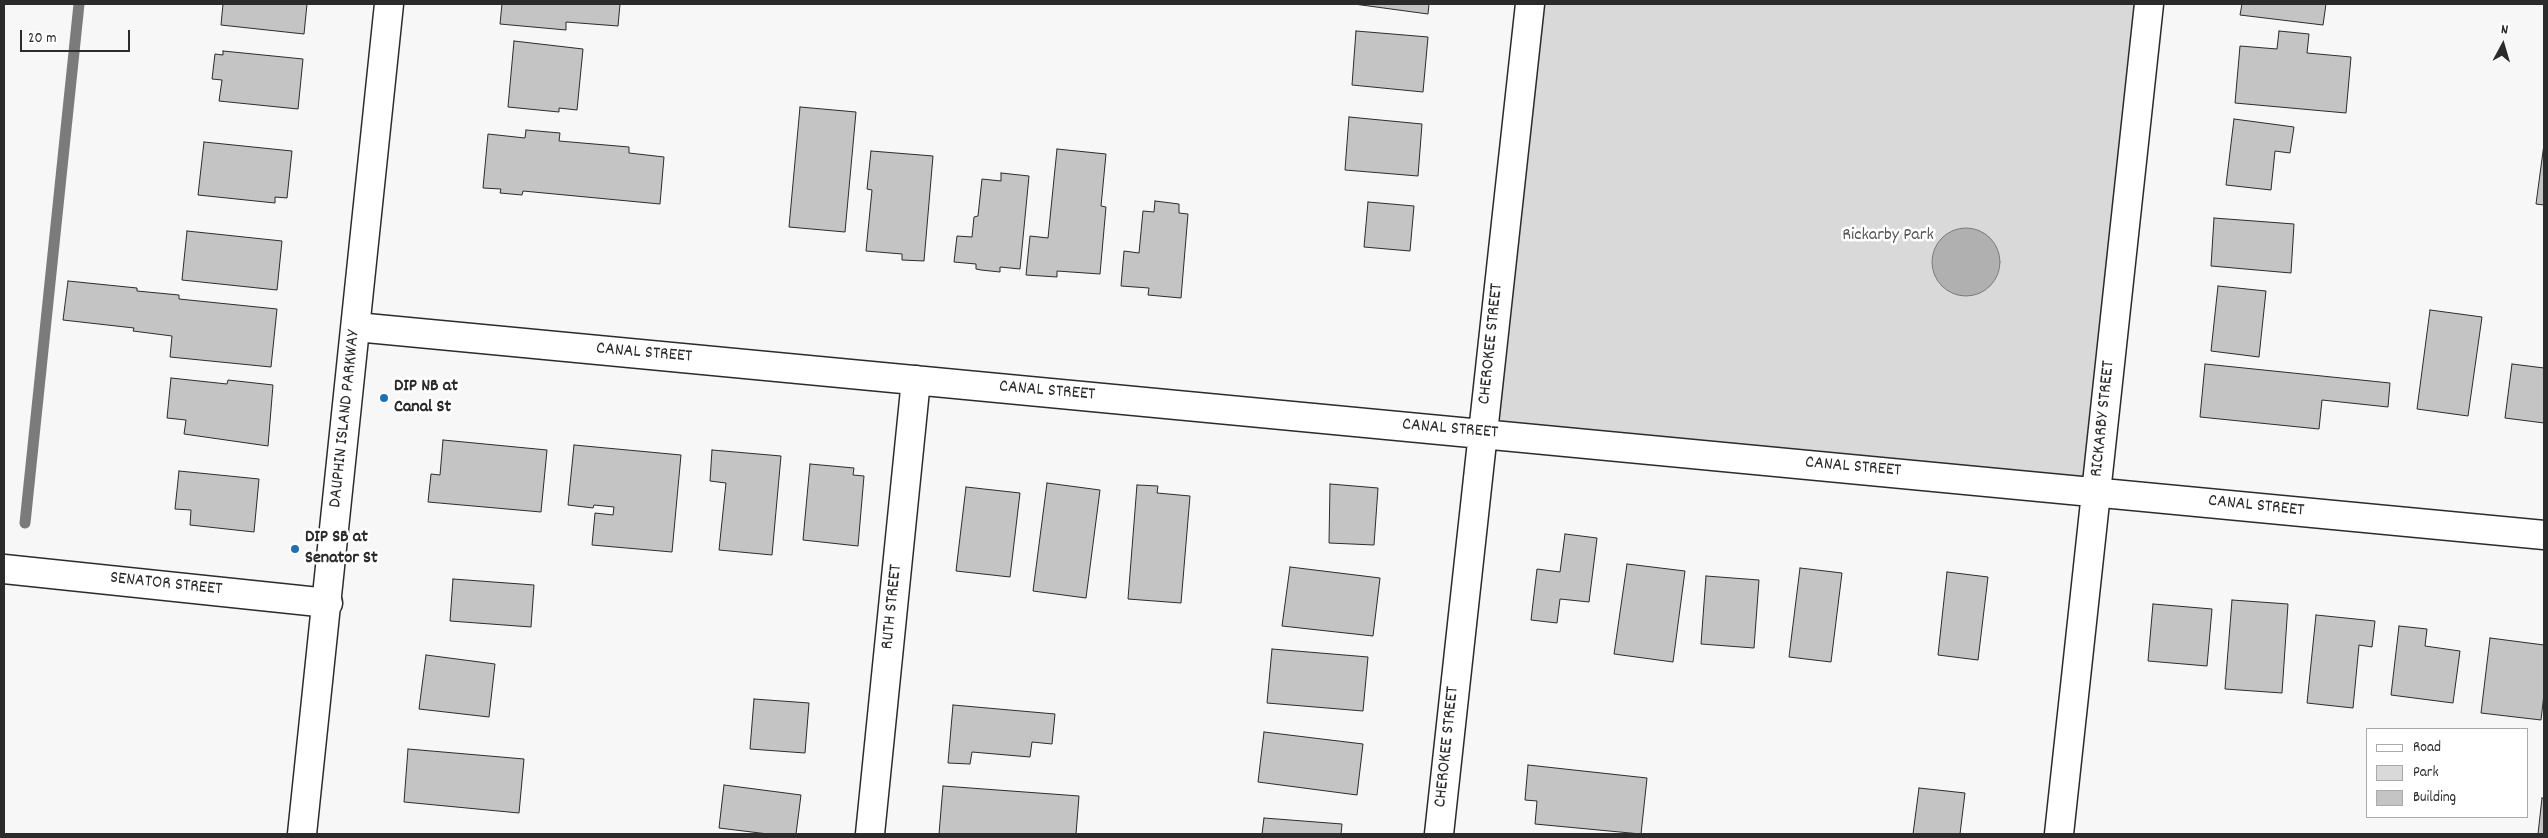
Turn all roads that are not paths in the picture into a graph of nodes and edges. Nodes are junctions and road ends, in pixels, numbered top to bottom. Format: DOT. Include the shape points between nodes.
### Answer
graph roads {
  1 [pos="389,4"];
  2 [pos="1530,4"];
  3 [pos="2148,4"];
  4 [pos="356,327"];
  5 [pos="916,380"];
  6 [pos="1482,433"];
  7 [pos="2096,491"];
  8 [pos="2544,535"];
  9 [pos="4,569"];
  10 [pos="328,603"];
  11 [pos="302,834"];
  12 [pos="870,834"];
  13 [pos="1439,834"];
  14 [pos="2059,834"];
  1 -- 4 [label="street, DAUPHIN ISLAND PARKWAY"];
  2 -- 6 [label="street, CHEROKEE STREET"];
  3 -- 7 [label="street, RICKARBY STREET"];
  4 -- 5 [label="street, CANAL STREET"];
  4 -- 10 [label="street, DAUPHIN ISLAND PARKWAY"];
  5 -- 6 [label="street, CANAL STREET"];
  5 -- 12 [label="street, RUTH STREET"];
  6 -- 7 [label="street, CANAL STREET"];
  6 -- 13 [label="street, CHEROKEE STREET"];
  7 -- 8 [label="street, CANAL STREET"];
  7 -- 14 [label="street, RICKARBY STREET"];
  9 -- 10 [label="street, SENATOR STREET"];
  10 -- 11 [label="street, DAUPHIN ISLAND PARKWAY"];
}
